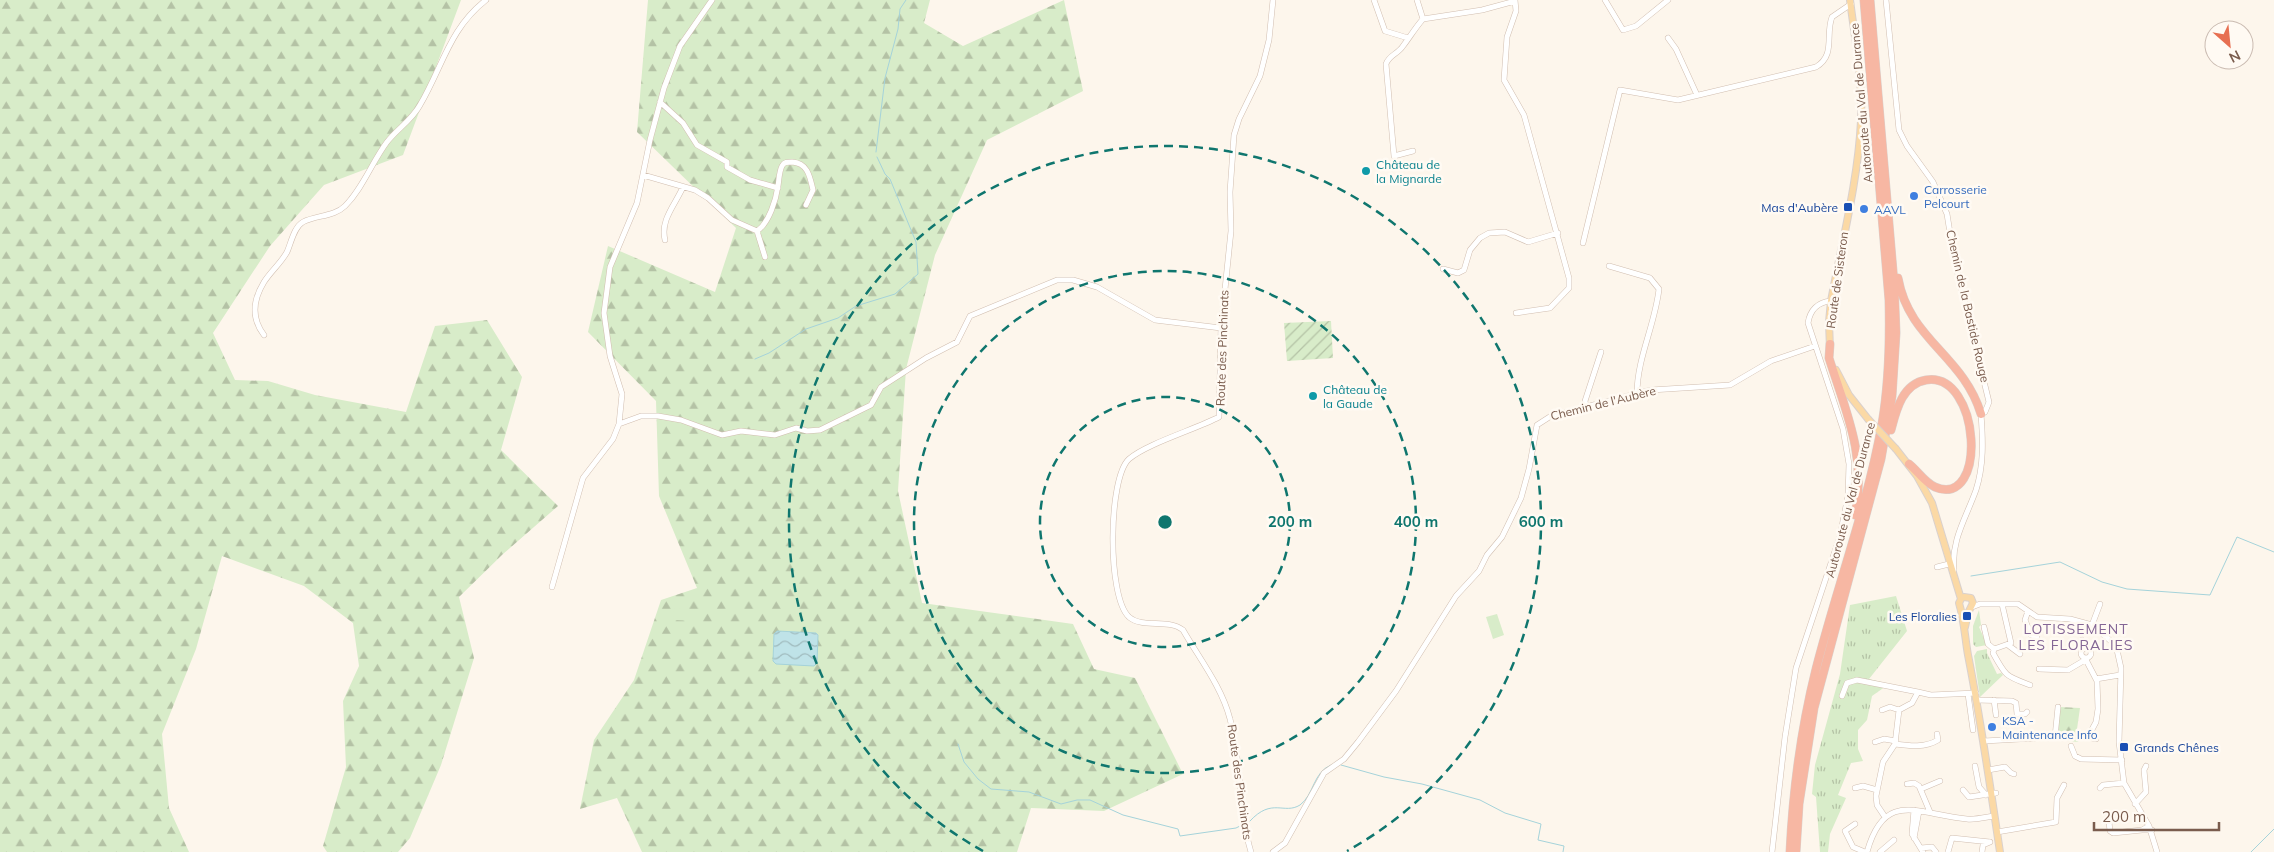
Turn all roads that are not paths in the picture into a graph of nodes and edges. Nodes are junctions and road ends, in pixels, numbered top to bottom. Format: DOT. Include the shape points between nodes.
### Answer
graph roads {
  1 [pos="486,0"];
  2 [pos="712,0"];
  3 [pos="1273,0"];
  4 [pos="1374,0"];
  5 [pos="1417,0"];
  6 [pos="1605,0"];
  7 [pos="1668,0"];
  8 [pos="1864,0"];
  9 [pos="1870,0"];
  10 [pos="1886,0"];
  11 [pos="1515,1"];
  12 [pos="1850,2"];
  13 [pos="1424,20"];
  14 [pos="1408,38"];
  15 [pos="1668,38"];
  16 [pos="1696,95"];
  17 [pos="660,102"];
  18 [pos="1883,148"];
  19 [pos="1413,151"];
  20 [pos="643,175"];
  21 [pos="683,186"];
  22 [pos="778,188"];
  23 [pos="806,205"];
  24 [pos="758,231"];
  25 [pos="1558,233"];
  26 [pos="665,240"];
  27 [pos="1583,243"];
  28 [pos="765,257"];
  29 [pos="1609,266"];
  30 [pos="1442,269"];
  31 [pos="1831,301"];
  32 [pos="1516,313"];
  33 [pos="1221,328"];
  34 [pos="264,335"];
  35 [pos="1830,344"];
  36 [pos="1815,346"];
  37 [pos="1601,352"];
  38 [pos="1637,394"];
  39 [pos="1586,406"];
  40 [pos="1981,414"];
  41 [pos="619,424"];
  42 [pos="1909,464"];
  43 [pos="1872,494"];
  44 [pos="1955,541"];
  45 [pos="1944,550"];
  46 [pos="1949,564"];
  47 [pos="1937,567"];
  48 [pos="552,587"];
  49 [pos="1957,589"];
  50 [pos="1962,598"];
  51 [pos="2002,604"];
  52 [pos="2100,604"];
  53 [pos="1969,606"];
  54 [pos="2028,611"];
  55 [pos="2092,625"];
  56 [pos="1984,627"];
  57 [pos="2037,637"];
  58 [pos="2082,640"];
  59 [pos="2008,645"];
  60 [pos="1994,649"];
  61 [pos="2020,654"];
  62 [pos="2085,659"];
  63 [pos="2039,669"];
  64 [pos="1816,671"];
  65 [pos="2120,675"];
  66 [pos="2096,679"];
  67 [pos="2030,685"];
  68 [pos="1918,692"];
  69 [pos="1976,693"];
  70 [pos="1968,694"];
  71 [pos="1842,696"];
  72 [pos="1977,700"];
  73 [pos="1994,700"];
  74 [pos="2058,707"];
  75 [pos="1882,710"];
  76 [pos="1900,710"];
  77 [pos="2026,712"];
  78 [pos="1996,715"];
  79 [pos="1973,730"];
  80 [pos="1937,734"];
  81 [pos="2096,739"];
  82 [pos="1984,741"];
  83 [pos="1875,742"];
  84 [pos="1896,742"];
  85 [pos="2070,746"];
  86 [pos="2122,760"];
  87 [pos="1975,766"];
  88 [pos="2146,766"];
  89 [pos="1988,770"];
  90 [pos="2014,774"];
  91 [pos="1940,781"];
  92 [pos="2124,782"];
  93 [pos="1907,784"];
  94 [pos="2064,785"];
  95 [pos="1855,788"];
  96 [pos="2100,788"];
  97 [pos="1921,789"];
  98 [pos="1877,790"];
  99 [pos="1963,790"];
  100 [pos="1991,794"];
  101 [pos="2136,804"];
  102 [pos="1916,810"];
  103 [pos="1930,812"];
  104 [pos="1885,816"];
  105 [pos="1994,816"];
  106 [pos="2108,822"];
  107 [pos="1855,824"];
  108 [pos="2151,828"];
  109 [pos="1997,832"];
  110 [pos="1894,840"];
  111 [pos="1990,842"];
  112 [pos="1998,842"];
  113 [pos="1922,850"];
  114 [pos="1856,851"];
  115 [pos="1251,852"];
  116 [pos="1273,852"];
  117 [pos="1772,852"];
  118 [pos="1790,852"];
  119 [pos="1796,852"];
  120 [pos="1866,852"];
  121 [pos="1880,852"];
  122 [pos="1936,852"];
  123 [pos="1948,852"];
  124 [pos="1982,852"];
  125 [pos="2000,852"];
  126 [pos="2157,852"];
  1 -- 34 [label="street" via="461,25 444,53 420,106 388,141 345,206 334,213 305,221 298,227 286,253 255,300 254,315"];
  2 -- 17 [label="street" via="680,46"];
  3 -- 33 [label="street, Route des Pinchinats" via="1269,40 1260,76 1234,135 1231,231"];
  4 -- 14 [label="street" via="1385,31"];
  5 -- 13 [label="street"];
  6 -- 7 [label="street" via="1623,30 1636,26"];
  8 -- 64 [label="highway, Autoroute du Val de Durance" via="1888,291 1889,359 1882,423 1874,459"];
  9 -- 18 [label="highway, Autoroute du Val de Durance"];
  10 -- 40 [label="street, Chemin de la Bastide Rouge" via="1899,130 1933,182 1946,214 1988,395 1988,405"];
  11 -- 13 [label="street"];
  11 -- 25 [label="street" via="1516,11 1507,37 1504,80 1524,115"];
  12 -- 16 [label="street" via="1832,17 1829,53 1816,67"];
  12 -- 31 [label="main road, Route de Sisteron" via="1861,121"];
  13 -- 14 [label="street"];
  14 -- 19 [label="street" via="1401,49 1388,59 1385,72 1394,156"];
  15 -- 16 [label="street" via="1676,48"];
  16 -- 27 [label="street" via="1678,100 1620,90"];
  17 -- 20 [label="street"];
  17 -- 22 [label="street" via="683,123 697,145 727,162 727,167 750,180"];
  18 -- 40 [label="highway" via="1897,277 1905,304 1923,333 1965,378 1974,392"];
  18 -- 43 [label="highway, Autoroute du Val de Durance" via="1896,333 1890,412"];
  20 -- 21 [label="street"];
  20 -- 41 [label="street" via="631,222 610,267 606,292 605,323 610,356 622,394"];
  21 -- 24 [label="street" via="708,198 732,220"];
  21 -- 26 [label="street" via="666,219"];
  22 -- 23 [label="street" via="785,162 803,165 813,190"];
  22 -- 24 [label="street" via="764,226"];
  24 -- 28 [label="street"];
  25 -- 30 [label="street" via="1528,242 1505,232 1489,233 1470,250 1464,270 1458,273"];
  25 -- 32 [label="street" via="1569,288 1550,308"];
  29 -- 38 [label="street" via="1650,278 1659,289"];
  31 -- 35 [label="main road, Route de Sisteron"];
  31 -- 36 [label="street" via="1816,306 1809,318"];
  33 -- 41 [label="street" via="1155,320 1097,287 1073,280 1057,280 970,316 957,342 881,387 872,405 820,430 796,428 774,435 741,432 722,435 681,420 658,416 641,416"];
  33 -- 115 [label="street, Route des Pinchinats" via="1219,417 1140,451 1123,466 1114,510 1113,558 1126,614 1134,620 1175,624 1183,630 1220,694 1235,742 1244,830"];
  35 -- 42 [label="main road, Route de Sisteron, bridge" via="1834,365 1853,402"];
  35 -- 64 [label="highway" via="1829,358 1856,446 1859,476 1855,513"];
  36 -- 38 [label="street, Chemin de l'Aubère" via="1770,361 1724,387 1672,388"];
  36 -- 117 [label="street" via="1843,430 1849,464 1848,496 1840,536 1796,668 1784,737"];
  37 -- 39 [label="street"];
  38 -- 39 [label="street, Chemin de l'Aubère"];
  39 -- 116 [label="street, Chemin de l'Aubère" via="1546,417 1540,422 1521,498 1502,536 1479,571 1456,596 1396,690 1358,742 1344,759 1324,773 1285,843"];
  40 -- 44 [label="street, Chemin de la Bastide Rouge" via="1982,465 1976,490"];
  41 -- 48 [label="street" via="613,439 583,478"];
  42 -- 43 [label="highway" via="1930,484 1943,489 1962,481 1970,468 1970,438 1964,406 1953,389 1937,380 1914,384 1901,400"];
  42 -- 45 [label="main road, Route de Sisteron" via="1932,503"];
  43 -- 119 [label="highway, Autoroute du Val de Durance" via="1814,708 1800,795"];
  44 -- 45 [label="street"];
  44 -- 49 [label="street"];
  45 -- 46 [label="main road, Route de Sisteron"];
  46 -- 47 [label="street"];
  46 -- 49 [label="main road, Route de Sisteron"];
  49 -- 50 [label="main road"];
  50 -- 53 [label="main road"];
  50 -- 53 [label="main road" via="1960,606"];
  51 -- 53 [label="street"];
  51 -- 54 [label="street" via="2018,604"];
  51 -- 59 [label="street" via="2011,641"];
  52 -- 55 [label="street"];
  53 -- 69 [label="main road" via="1964,631"];
  54 -- 55 [label="street" via="2037,617 2070,619"];
  54 -- 57 [label="street" via="2025,620 2031,635"];
  55 -- 65 [label="street" via="2115,646"];
  56 -- 60 [label="street" via="1988,644"];
  58 -- 62 [label="street" via="2086,648 2081,652"];
  59 -- 60 [label="street"];
  59 -- 61 [label="street"];
  60 -- 67 [label="street" via="2004,673"];
  62 -- 63 [label="street" via="2068,670"];
  62 -- 66 [label="street"];
  64 -- 118 [label="highway, Autoroute du Val de Durance" via="1795,779"];
  65 -- 66 [label="street"];
  65 -- 86 [label="street" via="2119,742"];
  66 -- 81 [label="street" via="2098,709 2096,722 2088,736"];
  68 -- 70 [label="street" via="1931,696"];
  68 -- 71 [label="street" via="1857,680 1847,683"];
  68 -- 76 [label="street" via="1912,703"];
  69 -- 70 [label="street"];
  69 -- 72 [label="main road"];
  70 -- 79 [label="street"];
  72 -- 73 [label="street"];
  72 -- 82 [label="main road"];
  73 -- 77 [label="street" via="2012,700 2017,714"];
  73 -- 78 [label="street"];
  74 -- 82 [label="street" via="2055,737"];
  75 -- 76 [label="street" via="1890,707"];
  76 -- 84 [label="street"];
  80 -- 84 [label="street" via="1938,740 1932,743 1913,746"];
  82 -- 89 [label="main road"];
  83 -- 84 [label="street" via="1884,739"];
  84 -- 98 [label="street" via="1885,758"];
  85 -- 86 [label="street" via="2075,756 2081,759"];
  86 -- 92 [label="street"];
  87 -- 100 [label="street" via="1979,787"];
  88 -- 101 [label="street" via="2146,792"];
  89 -- 90 [label="street" via="2005,767"];
  89 -- 100 [label="main road"];
  91 -- 97 [label="street"];
  92 -- 96 [label="street"];
  92 -- 101 [label="street"];
  93 -- 97 [label="street" via="1917,784"];
  94 -- 109 [label="street" via="2056,798 2056,822"];
  95 -- 98 [label="street" via="1863,786"];
  97 -- 103 [label="street"];
  98 -- 104 [label="street" via="1877,805"];
  99 -- 100 [label="street" via="1969,798"];
  100 -- 105 [label="main road"];
  101 -- 108 [label="street"];
  102 -- 103 [label="street"];
  102 -- 104 [label="street"];
  102 -- 113 [label="street" via="1914,839"];
  103 -- 105 [label="street" via="1968,819"];
  104 -- 120 [label="street" via="1872,835"];
  105 -- 109 [label="main road"];
  106 -- 108 [label="street" via="2113,833"];
  107 -- 114 [label="street" via="1845,830"];
  108 -- 126 [label="street"];
  109 -- 112 [label="main road"];
  110 -- 121 [label="street"];
  111 -- 112 [label="street"];
  111 -- 123 [label="street" via="1952,838"];
  111 -- 124 [label="street" via="1982,845"];
  112 -- 125 [label="main road"];
  113 -- 122 [label="street" via="1932,846"];
  114 -- 120 [label="street"];
}
